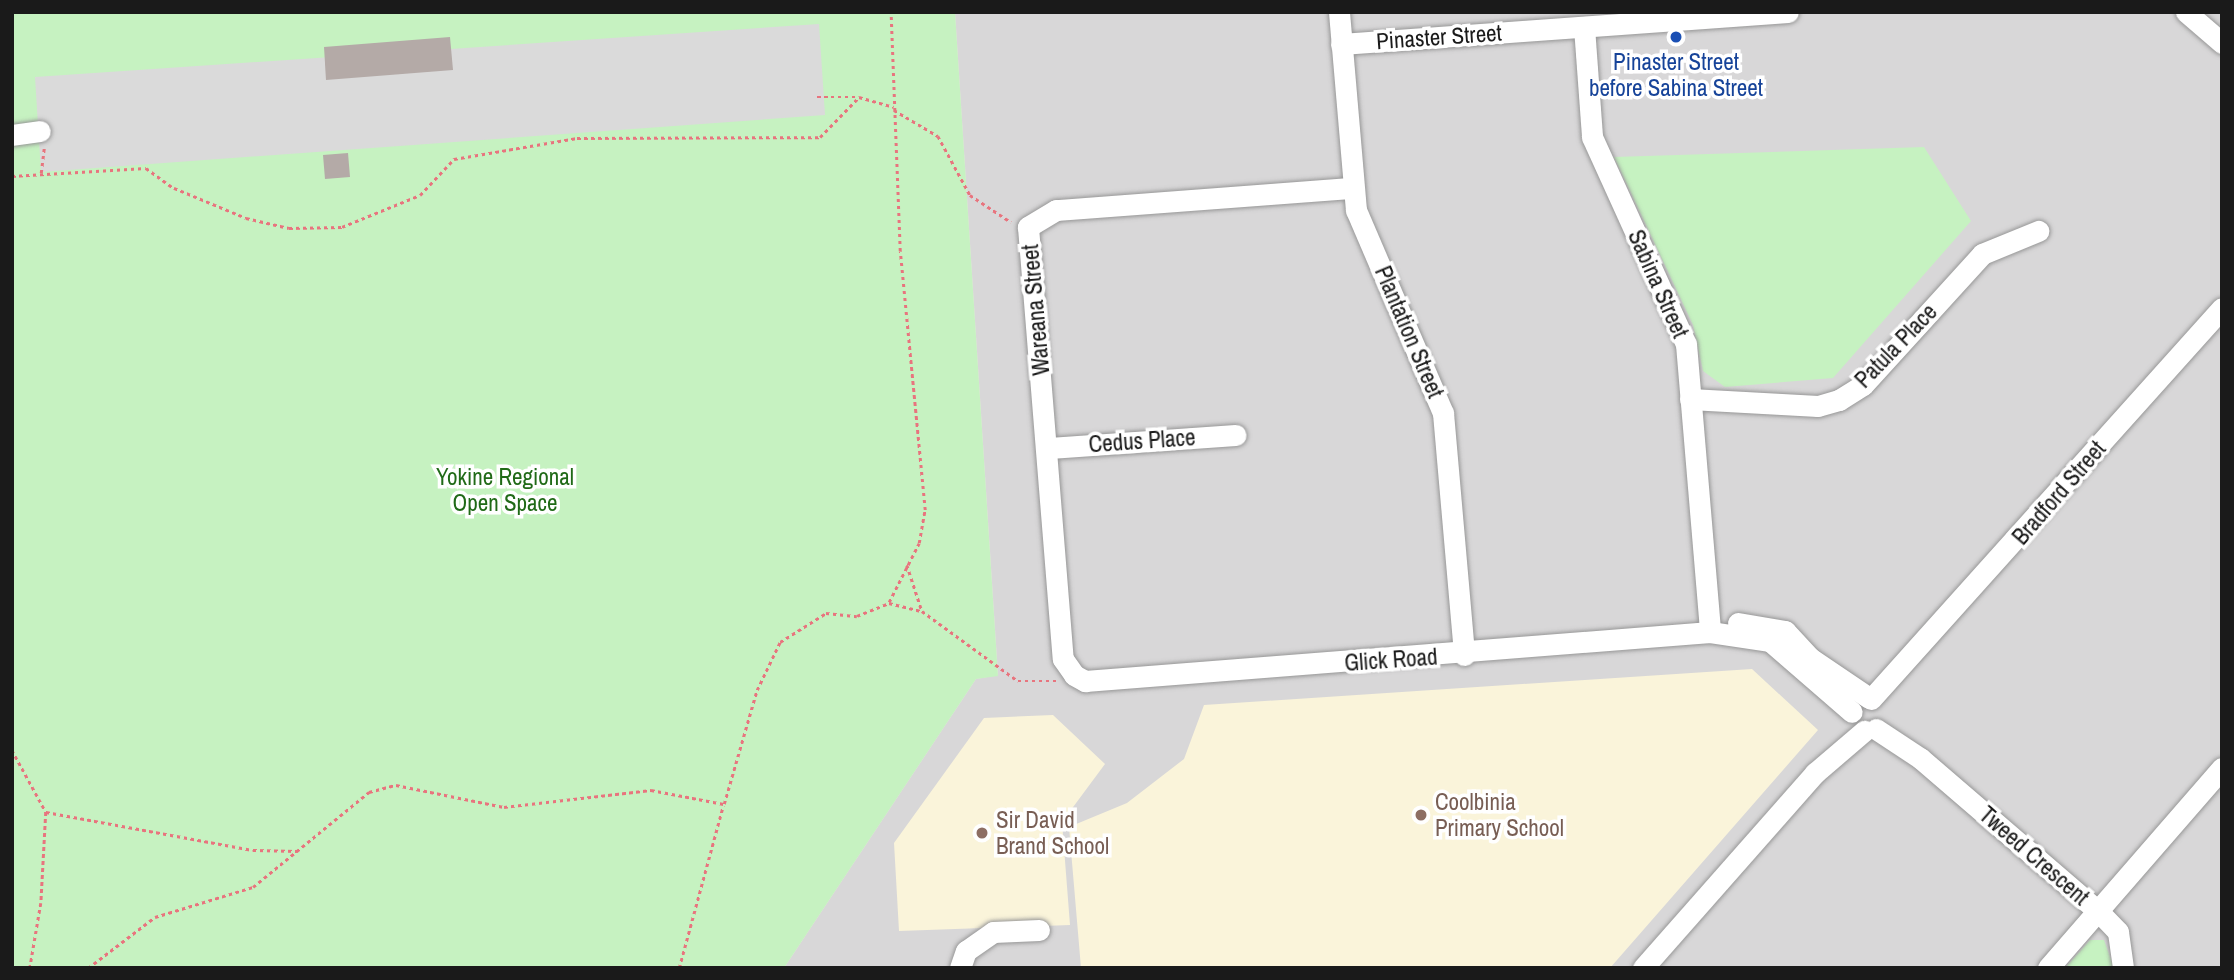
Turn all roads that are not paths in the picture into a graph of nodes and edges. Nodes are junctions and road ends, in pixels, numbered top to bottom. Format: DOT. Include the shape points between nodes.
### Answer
graph roads {
  1 [pos="1339,12"];
  2 [pos="1788,12"];
  3 [pos="2186,12"];
  4 [pos="1584,27"];
  5 [pos="2222,43"];
  6 [pos="1341,44"];
  7 [pos="12,135"];
  8 [pos="42,140"];
  9 [pos="1350,188"];
  10 [pos="2038,231"];
  11 [pos="2222,308"];
  12 [pos="1690,399"];
  13 [pos="1236,435"];
  14 [pos="1049,448"];
  15 [pos="1710,632"];
  16 [pos="1464,655"];
  17 [pos="1074,675"];
  18 [pos="1869,714"];
  19 [pos="2222,768"];
  20 [pos="2098,911"];
  21 [pos="1039,930"];
  22 [pos="960,968"];
  23 [pos="1643,968"];
  24 [pos="2048,968"];
  25 [pos="2123,968"];
  1 -- 6 [label="street, Plantation Street"];
  2 -- 4 [label="street, Pinaster Street"];
  3 -- 5 [label="street"];
  4 -- 6 [label="street, Pinaster Street"];
  4 -- 12 [label="street, Sabina Street" via="1592,137 1680,324"];
  6 -- 9 [label="street, Plantation Street"];
  7 -- 8 [label="street"];
  9 -- 14 [label="street, Wareana Street" via="1056,211 1028,227"];
  9 -- 16 [label="street, Plantation Street" via="1443,413"];
  10 -- 12 [label="street, Patula Place" via="1982,254 1863,385 1839,400 1818,406"];
  11 -- 18 [label="street, Bradford Street"];
  12 -- 15 [label="street, Sabina Street"];
  13 -- 14 [label="street, Cedus Place"];
  14 -- 17 [label="street, Wareana Street" via="1063,659"];
  15 -- 16 [label="street, Glick Road"];
  15 -- 18 [label="street, Glick Road" via="1740,623 1772,624"];
  16 -- 17 [label="street, Glick Road" via="1085,681"];
  18 -- 20 [label="street, Tweed Crescent"];
  18 -- 23 [label="street, Bradford Street"];
  19 -- 20 [label="street"];
  20 -- 24 [label="street"];
  20 -- 25 [label="street, Tweed Crescent" via="2118,932"];
  21 -- 22 [label="street" via="993,932 966,951"];
}
